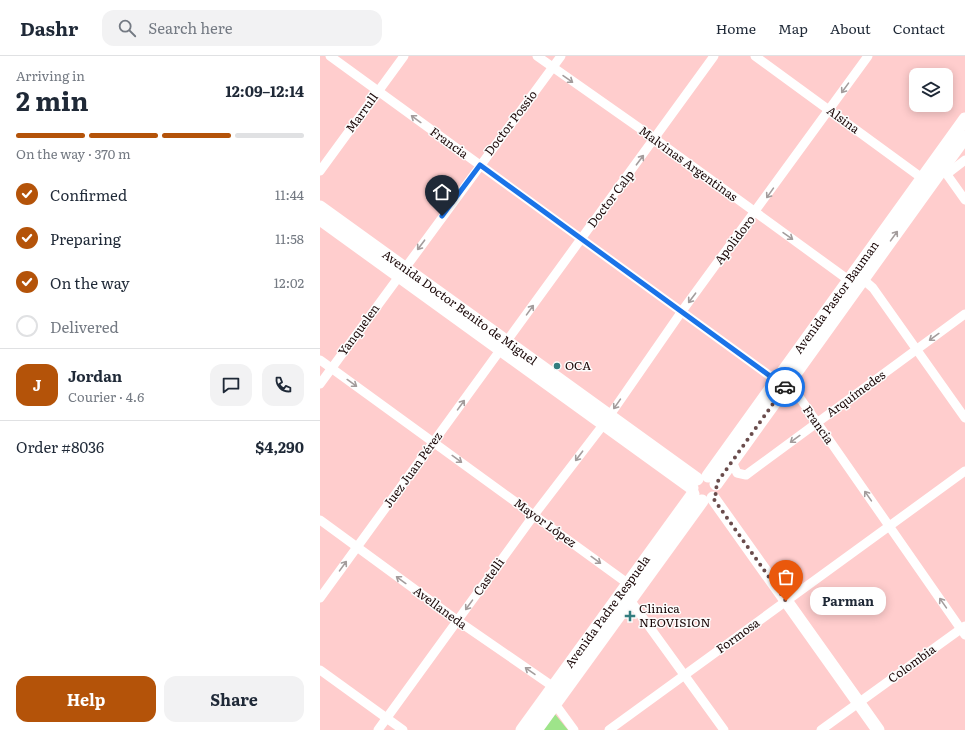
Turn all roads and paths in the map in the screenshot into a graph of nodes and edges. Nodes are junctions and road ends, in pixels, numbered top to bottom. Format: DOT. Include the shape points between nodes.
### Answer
graph roads {
  1 [pos="330,56"];
  2 [pos="404,56"];
  3 [pos="537,56"];
  4 [pos="560,56"];
  5 [pos="714,56"];
  6 [pos="755,56"];
  7 [pos="868,56"];
  8 [pos="552,68"];
  9 [pos="378,91"];
  10 [pos="829,110"];
  11 [pos="965,119"];
  12 [pos="965,137"];
  13 [pos="655,139"];
  14 [pos="965,160"];
  15 [pos="480,165"];
  16 [pos="941,168"];
  17 [pos="320,171"];
  18 [pos="927,181"];
  19 [pos="965,200"];
  20 [pos="320,208"];
  21 [pos="755,213"];
  22 [pos="320,219"];
  23 [pos="581,238"];
  24 [pos="401,272"];
  25 [pos="856,279"];
  26 [pos="682,312"];
  27 [pos="965,314"];
  28 [pos="504,346"];
  29 [pos="917,349"];
  30 [pos="320,360"];
  31 [pos="332,369"];
  32 [pos="782,381"];
  33 [pos="320,384"];
  34 [pos="965,418"];
  35 [pos="606,421"];
  36 [pos="817,423"];
  37 [pos="433,442"];
  38 [pos="732,461"];
  39 [pos="965,471"];
  40 [pos="703,489"];
  41 [pos="534,515"];
  42 [pos="320,520"];
  43 [pos="889,526"];
  44 [pos="357,547"];
  45 [pos="627,586"];
  46 [pos="320,598"];
  47 [pos="630,600"];
  48 [pos="786,601"];
  49 [pos="458,620"];
  50 [pos="964,630"];
  51 [pos="320,670"];
  52 [pos="685,675"];
  53 [pos="558,690"];
  54 [pos="550,701"];
  55 [pos="858,703"];
  56 [pos="387,718"];
  57 [pos="378,730"];
  58 [pos="403,730"];
  59 [pos="522,730"];
  60 [pos="536,730"];
  61 [pos="574,730"];
  62 [pos="609,730"];
  63 [pos="724,730"];
  64 [pos="821,730"];
  65 [pos="878,730"];
  1 -- 9 [label="street, Francia"];
  2 -- 9 [label="street, Marrull"];
  3 -- 8 [label="street, Malvinas Argentinas"];
  4 -- 8 [label="street, Doctor Possio"];
  5 -- 13 [label="street, Doctor Calp"];
  6 -- 10 [label="street, Alsina"];
  7 -- 10 [label="street, Apolidoro, one-way"];
  8 -- 13 [label="street, Malvinas Argentinas, one-way"];
  8 -- 15 [label="street, Doctor Possio"];
  15 -- 9 [label="street, Francia, one-way"];
  9 -- 17 [label="street, Marrull"];
  10 -- 18 [label="street, Alsina"];
  10 -- 21 [label="street, Apolidoro, one-way"];
  11 -- 16 [label="main road, Avenida Pastor Bauman"];
  12 -- 16 [label="main road, Avenida Pastor Bauman"];
  13 -- 21 [label="street, Malvinas Argentinas"];
  23 -- 13 [label="street, Doctor Calp, one-way"];
  14 -- 16 [label="street"];
  15 -- 23 [label="street, Francia"];
  15 -- 24 [label="street, Doctor Possio, one-way"];
  16 -- 18 [label="main road, Avenida Pastor Bauman"];
  16 -- 19 [label="street"];
  18 -- 25 [label="main road, Avenida Pastor Bauman"];
  20 -- 24 [label="main road, Avenida Doctor Benito de Miguel"];
  21 -- 25 [label="street, Malvinas Argentinas, one-way"];
  21 -- 26 [label="street, Apolidoro, one-way"];
  22 -- 24 [label="main road, Avenida Doctor Benito de Miguel"];
  23 -- 26 [label="street, Francia"];
  28 -- 23 [label="street, Doctor Calp, one-way"];
  24 -- 28 [label="main road, Avenida Doctor Benito de Miguel"];
  24 -- 31 [label="street, Yanquelen"];
  25 -- 29 [label="street, Malvinas Argentinas"];
  25 -- 32 [label="main road, Avenida Pastor Bauman"];
  26 -- 32 [label="street, Francia"];
  26 -- 35 [label="street, Apolidoro, one-way"];
  27 -- 29 [label="street, Arquímedes, one-way"];
  28 -- 35 [label="main road, Avenida Doctor Benito de Miguel"];
  37 -- 28 [label="street, Juez Juan Pérez, one-way"];
  29 -- 34 [label="street, Malvinas Argentinas"];
  29 -- 36 [label="street, Arquímedes"];
  30 -- 31 [label="street, Mayor López"];
  31 -- 33 [label="street, Yanquelen"];
  31 -- 37 [label="street, Mayor López, one-way"];
  32 -- 36 [label="street, Francia" via="792,388"];
  32 -- 38 [label="main road, Avenida Pastor Bauman"];
  32 -- 40 [label="main road, Avenida Pastor Bauman"];
  35 -- 40 [label="main road, Avenida Doctor Benito de Miguel"];
  35 -- 41 [label="street, Castelli, one-way"];
  36 -- 38 [label="street, Arquímedes, one-way" via="746,475 737,474"];
  43 -- 36 [label="street, Francia, one-way"];
  37 -- 41 [label="street, Mayor López, one-way"];
  37 -- 44 [label="street, Juez Juan Pérez"];
  38 -- 40 [label="main road, Avenida Pastor Bauman"];
  39 -- 43 [label="street, Formosa"];
  40 -- 45 [label="main road, Avenida Padre Respuela"];
  40 -- 47 [label="main road, Avenida Padre Respuela"];
  40 -- 48 [label="main road, Avenida Doctor Benito de Miguel"];
  41 -- 45 [label="street, Mayor López, one-way" via="623,580"];
  41 -- 49 [label="street, Castelli, one-way"];
  42 -- 44 [label="street, Avellaneda"];
  43 -- 48 [label="street, Formosa"];
  50 -- 43 [label="street, Francia, one-way"];
  46 -- 44 [label="street, Juez Juan Pérez, one-way"];
  49 -- 44 [label="street, Avellaneda, one-way"];
  45 -- 47 [label="street"];
  45 -- 53 [label="main road, Avenida Padre Respuela"];
  47 -- 52 [label="street"];
  47 -- 53 [label="main road, Avenida Padre Respuela"];
  48 -- 52 [label="street, Formosa"];
  48 -- 55 [label="main road, Avenida Doctor Benito de Miguel"];
  53 -- 49 [label="street, Avellaneda, one-way"];
  49 -- 56 [label="street, Castelli"];
  50 -- 55 [label="street, Colombia"];
  51 -- 56 [label="street"];
  52 -- 62 [label="street, Formosa"];
  52 -- 63 [label="street"];
  53 -- 54 [label="main road, Avenida Padre Respuela"];
  54 -- 59 [label="main road, Avenida Padre Respuela"];
  54 -- 60 [label="main road, Avenida Padre Respuela"];
  54 -- 61 [label="street"];
  55 -- 64 [label="street, Colombia"];
  55 -- 65 [label="main road, Avenida Doctor Benito de Miguel"];
  56 -- 57 [label="street, Castelli"];
  56 -- 58 [label="street"];
}
